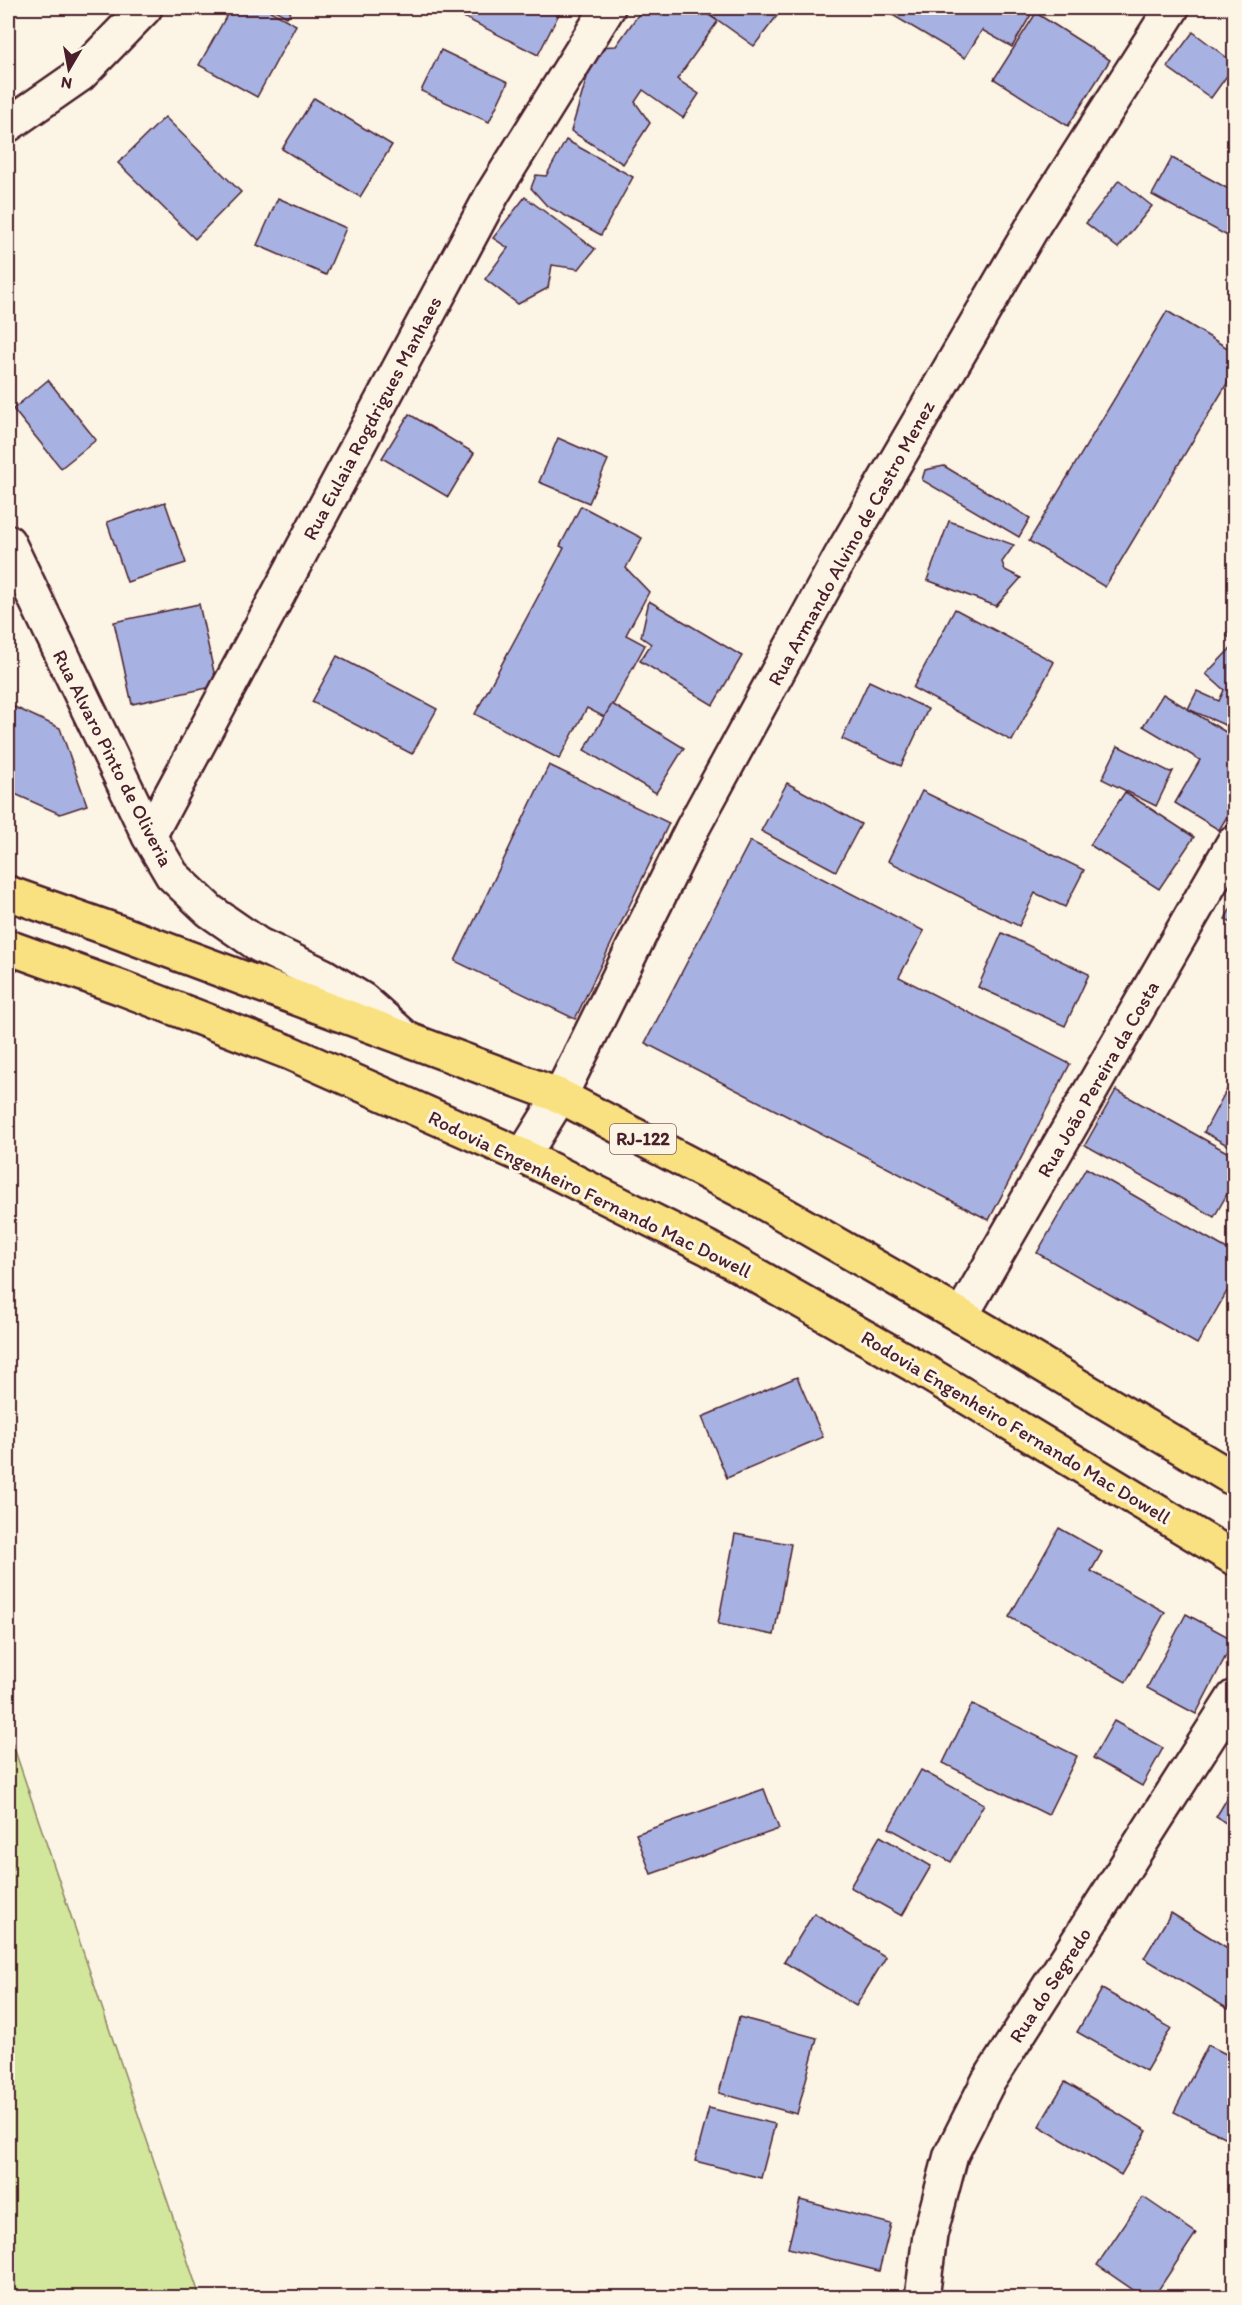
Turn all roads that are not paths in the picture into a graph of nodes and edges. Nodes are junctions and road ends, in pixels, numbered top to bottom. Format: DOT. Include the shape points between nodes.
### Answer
graph roads {
  1 [pos="145,8"];
  2 [pos="608,8"];
  3 [pos="1172,8"];
  4 [pos="8,125"];
  5 [pos="8,542"];
  6 [pos="148,836"];
  7 [pos="1234,842"];
  8 [pos="8,893"];
  9 [pos="8,947"];
  10 [pos="407,1039"];
  11 [pos="560,1096"];
  12 [pos="523,1156"];
  13 [pos="961,1316"];
  14 [pos="1234,1479"];
  15 [pos="1234,1558"];
  16 [pos="1234,1697"];
  17 [pos="922,2298"];
  1 -- 4 [label="street" via="80,75"];
  2 -- 6 [label="street, Rua Eulaia Rogdrigues Manhaes" via="493,193"];
  3 -- 11 [label="street, Rua Armando Alvino de Castro Menez" via="1036,221 842,554 692,829"];
  5 -- 6 [label="street, Rua Alvaro Pinto de Oliveria"];
  6 -- 10 [label="street, Rua Alvaro Pinto de Oliveria" via="172,875 210,911 259,945 363,1000"];
  7 -- 13 [label="street, Rua João Pereira da Costa"];
  8 -- 10 [label="main road, RJ-122"];
  9 -- 12 [label="main road, Rodovia Engenheiro Fernando Mac Dowell" via="288,1052"];
  10 -- 11 [label="main road, RJ-122"];
  11 -- 12 [label="street, Rua Armando Alvino de Castro Menez"];
  11 -- 13 [label="main road, RJ-122" via="759,1200"];
  12 -- 15 [label="main road, Rodovia Engenheiro Fernando Mac Dowell" via="708,1248 919,1368"];
  13 -- 14 [label="main road, RJ-122"];
  16 -- 17 [label="street, Rua do Segredo" via="988,2082 951,2156 930,2235"];
}
